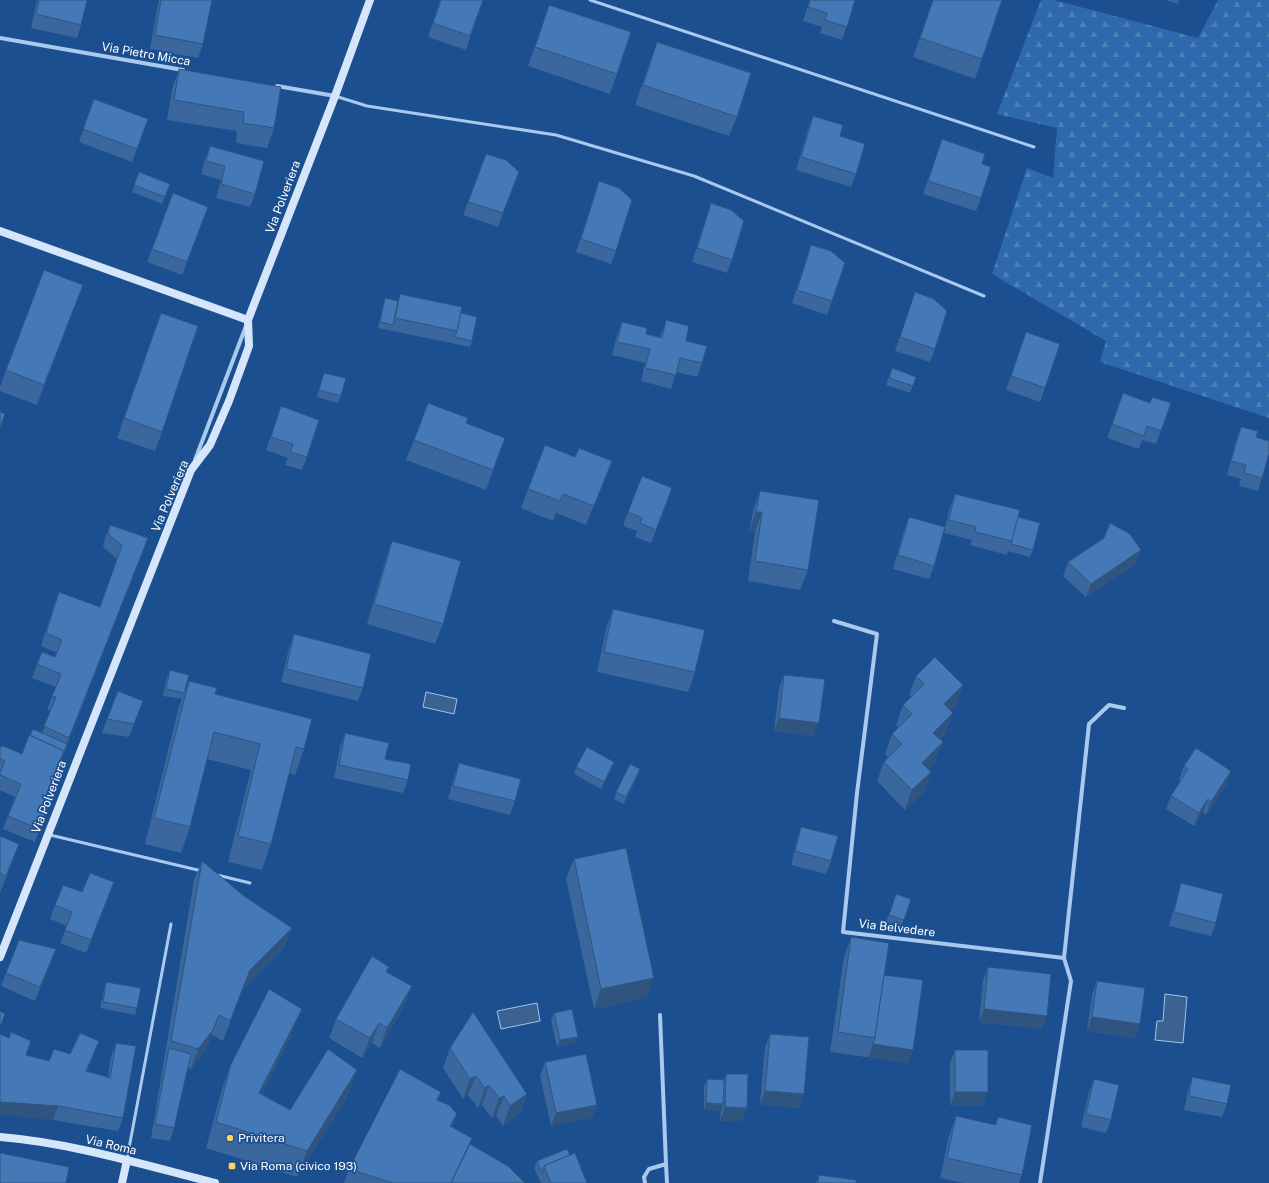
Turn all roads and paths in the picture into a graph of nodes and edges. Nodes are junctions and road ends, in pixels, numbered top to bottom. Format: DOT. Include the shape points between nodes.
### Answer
graph roads {
  1 [pos="370,0"];
  2 [pos="590,0"];
  3 [pos="0,38"];
  4 [pos="188,71"];
  5 [pos="274,86"];
  6 [pos="335,96"];
  7 [pos="1034,147"];
  8 [pos="0,231"];
  9 [pos="984,296"];
  10 [pos="248,320"];
  11 [pos="834,621"];
  12 [pos="1124,708"];
  13 [pos="48,834"];
  14 [pos="206,872"];
  15 [pos="213,874"];
  16 [pos="250,883"];
  17 [pos="171,924"];
  18 [pos="0,957"];
  19 [pos="1064,958"];
  20 [pos="660,1015"];
  21 [pos="0,1137"];
  22 [pos="127,1160"];
  23 [pos="666,1164"];
  24 [pos="122,1183"];
  25 [pos="215,1183"];
  26 [pos="645,1183"];
  27 [pos="667,1183"];
  28 [pos="1040,1183"];
  1 -- 6 [label="street, Via Polveriera"];
  2 -- 7 [label="lane"];
  3 -- 4 [label="street, Via Pietro Micca"];
  5 -- 6 [label="street"];
  6 -- 9 [label="lane" via="367,106 556,135 694,176"];
  6 -- 10 [label="street, Via Polveriera"];
  8 -- 10 [label="street"];
  10 -- 13 [label="street, Via Polveriera" via="250,346 229,402 210,445 191,470"];
  11 -- 19 [label="street, Via Belvedere" via="877,634 843,932"];
  12 -- 19 [label="street" via="1109,705 1089,724"];
  13 -- 14 [label="lane"];
  13 -- 18 [label="street, Via Polveriera"];
  15 -- 16 [label="lane"];
  17 -- 22 [label="lane"];
  19 -- 28 [label="street" via="1071,981"];
  20 -- 23 [label="street"];
  21 -- 22 [label="street, Via Roma" via="32,1140"];
  22 -- 24 [label="street"];
  22 -- 25 [label="street, Via Roma"];
  23 -- 26 [label="street" via="649,1169 644,1177"];
  23 -- 27 [label="street"];
}
